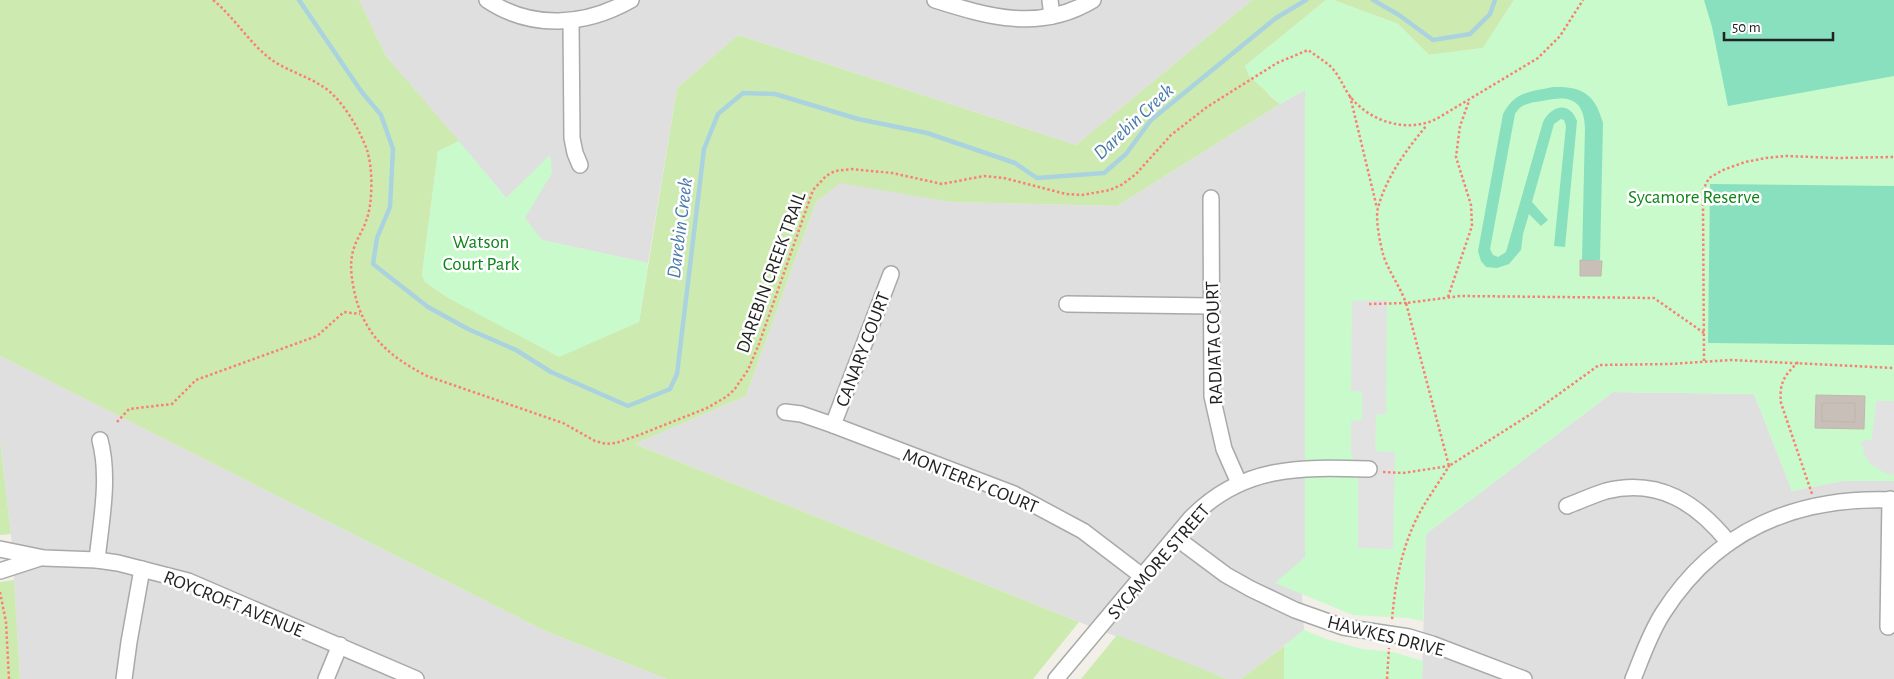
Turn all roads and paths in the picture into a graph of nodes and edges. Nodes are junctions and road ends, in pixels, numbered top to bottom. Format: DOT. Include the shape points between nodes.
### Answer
graph roads {
  1 [pos="213,0"];
  2 [pos="487,0"];
  3 [pos="631,0"];
  4 [pos="935,0"];
  5 [pos="1050,0"];
  6 [pos="1093,0"];
  7 [pos="1583,0"];
  8 [pos="1052,16"];
  9 [pos="571,21"];
  10 [pos="1350,96"];
  11 [pos="1470,99"];
  12 [pos="1428,123"];
  13 [pos="1894,157"];
  14 [pos="580,165"];
  15 [pos="1211,198"];
  16 [pos="1377,209"];
  17 [pos="892,274"];
  18 [pos="1448,298"];
  19 [pos="1406,303"];
  20 [pos="1067,304"];
  21 [pos="1369,304"];
  22 [pos="1211,306"];
  23 [pos="360,314"];
  24 [pos="1704,333"];
  25 [pos="1704,361"];
  26 [pos="1798,362"];
  27 [pos="1894,368"];
  28 [pos="785,412"];
  29 [pos="117,422"];
  30 [pos="833,424"];
  31 [pos="100,440"];
  32 [pos="1449,466"];
  33 [pos="1369,469"];
  34 [pos="1239,483"];
  35 [pos="1892,500"];
  36 [pos="1815,505"];
  37 [pos="1567,506"];
  38 [pos="1175,537"];
  39 [pos="1729,543"];
  40 [pos="0,549"];
  41 [pos="44,558"];
  42 [pos="97,560"];
  43 [pos="142,568"];
  44 [pos="0,571"];
  45 [pos="1142,576"];
  46 [pos="0,592"];
  47 [pos="1888,626"];
  48 [pos="1391,634"];
  49 [pos="340,646"];
  50 [pos="10,679"];
  51 [pos="124,679"];
  52 [pos="326,679"];
  53 [pos="416,679"];
  54 [pos="1056,679"];
  55 [pos="1387,679"];
  56 [pos="1524,679"];
  57 [pos="1633,679"];
  1 -- 23 [label="path, DAREBIN CREEK TRAIL" via="270,58 324,87 354,124 367,149 370,206 351,261 351,278"];
  2 -- 9 [label="street" via="506,11 537,19"];
  3 -- 9 [label="street" via="599,15"];
  4 -- 8 [label="street" via="996,17"];
  5 -- 8 [label="street"];
  6 -- 8 [label="street"];
  7 -- 11 [label="path, DAREBIN CREEK TRAIL" via="1560,36 1538,58"];
  9 -- 14 [label="street" via="572,138"];
  10 -- 12 [label="path, DAREBIN CREEK TRAIL" via="1374,116 1388,122 1402,126"];
  10 -- 16 [label="path"];
  10 -- 23 [label="path, DAREBIN CREEK TRAIL" via="1331,67 1308,50 1277,63 1206,107 1171,135 1136,174 1123,184 1098,193 1066,194 984,176 942,184 892,173 852,169 835,171 813,190 759,344 748,370 734,390 707,408 616,443 596,441 563,424 427,376 408,366 377,341"];
  11 -- 12 [label="path, DAREBIN CREEK TRAIL"];
  11 -- 18 [label="path" via="1460,126 1456,157 1471,205 1472,226"];
  12 -- 16 [label="path" via="1400,160"];
  13 -- 24 [label="path" via="1766,158 1723,170 1709,178 1703,190"];
  15 -- 22 [label="street, RADIATA COURT"];
  16 -- 19 [label="path" via="1382,252"];
  17 -- 30 [label="street, CANARY COURT"];
  18 -- 19 [label="path"];
  18 -- 24 [label="path" via="1654,298"];
  19 -- 21 [label="path"];
  19 -- 32 [label="path"];
  20 -- 22 [label="street"];
  22 -- 34 [label="street, RADIATA COURT" via="1212,396 1224,449"];
  23 -- 29 [label="path" via="344,312 317,336 196,380 172,404 129,409"];
  24 -- 25 [label="path"];
  25 -- 26 [label="path"];
  25 -- 32 [label="path" via="1599,366"];
  26 -- 27 [label="path"];
  26 -- 36 [label="path" via="1783,379 1780,403"];
  28 -- 30 [label="street, MONTEREY COURT"];
  30 -- 45 [label="street, MONTEREY COURT" via="1014,494 1083,532"];
  31 -- 42 [label="street" via="104,474"];
  32 -- 33 [label="path" via="1403,473"];
  32 -- 48 [label="path" via="1421,510 1406,545 1397,578"];
  33 -- 34 [label="street, SYCAMORE STREET" via="1282,471"];
  34 -- 38 [label="street, SYCAMORE STREET" via="1208,502"];
  35 -- 36 [label="street" via="1850,500"];
  35 -- 47 [label="street"];
  36 -- 39 [label="street" via="1788,512"];
  37 -- 39 [label="street" via="1605,491 1642,487 1660,490 1692,506"];
  38 -- 45 [label="street, SYCAMORE STREET"];
  38 -- 48 [label="street, HAWKES DRIVE" via="1226,575 1274,600 1343,627"];
  39 -- 57 [label="street" via="1694,574 1662,614"];
  40 -- 41 [label="street, ROYCROFT AVENUE"];
  41 -- 42 [label="street, ROYCROFT AVENUE"];
  41 -- 44 [label="street, ROYCROFT AVENUE"];
  42 -- 43 [label="street, ROYCROFT AVENUE"];
  43 -- 49 [label="street, ROYCROFT AVENUE" via="188,581"];
  43 -- 51 [label="street"];
  45 -- 54 [label="street, SYCAMORE STREET"];
  46 -- 50 [label="path" via="6,622"];
  48 -- 55 [label="path"];
  48 -- 56 [label="street, HAWKES DRIVE" via="1432,644"];
  49 -- 52 [label="street"];
  49 -- 53 [label="street, ROYCROFT AVENUE"];
}
